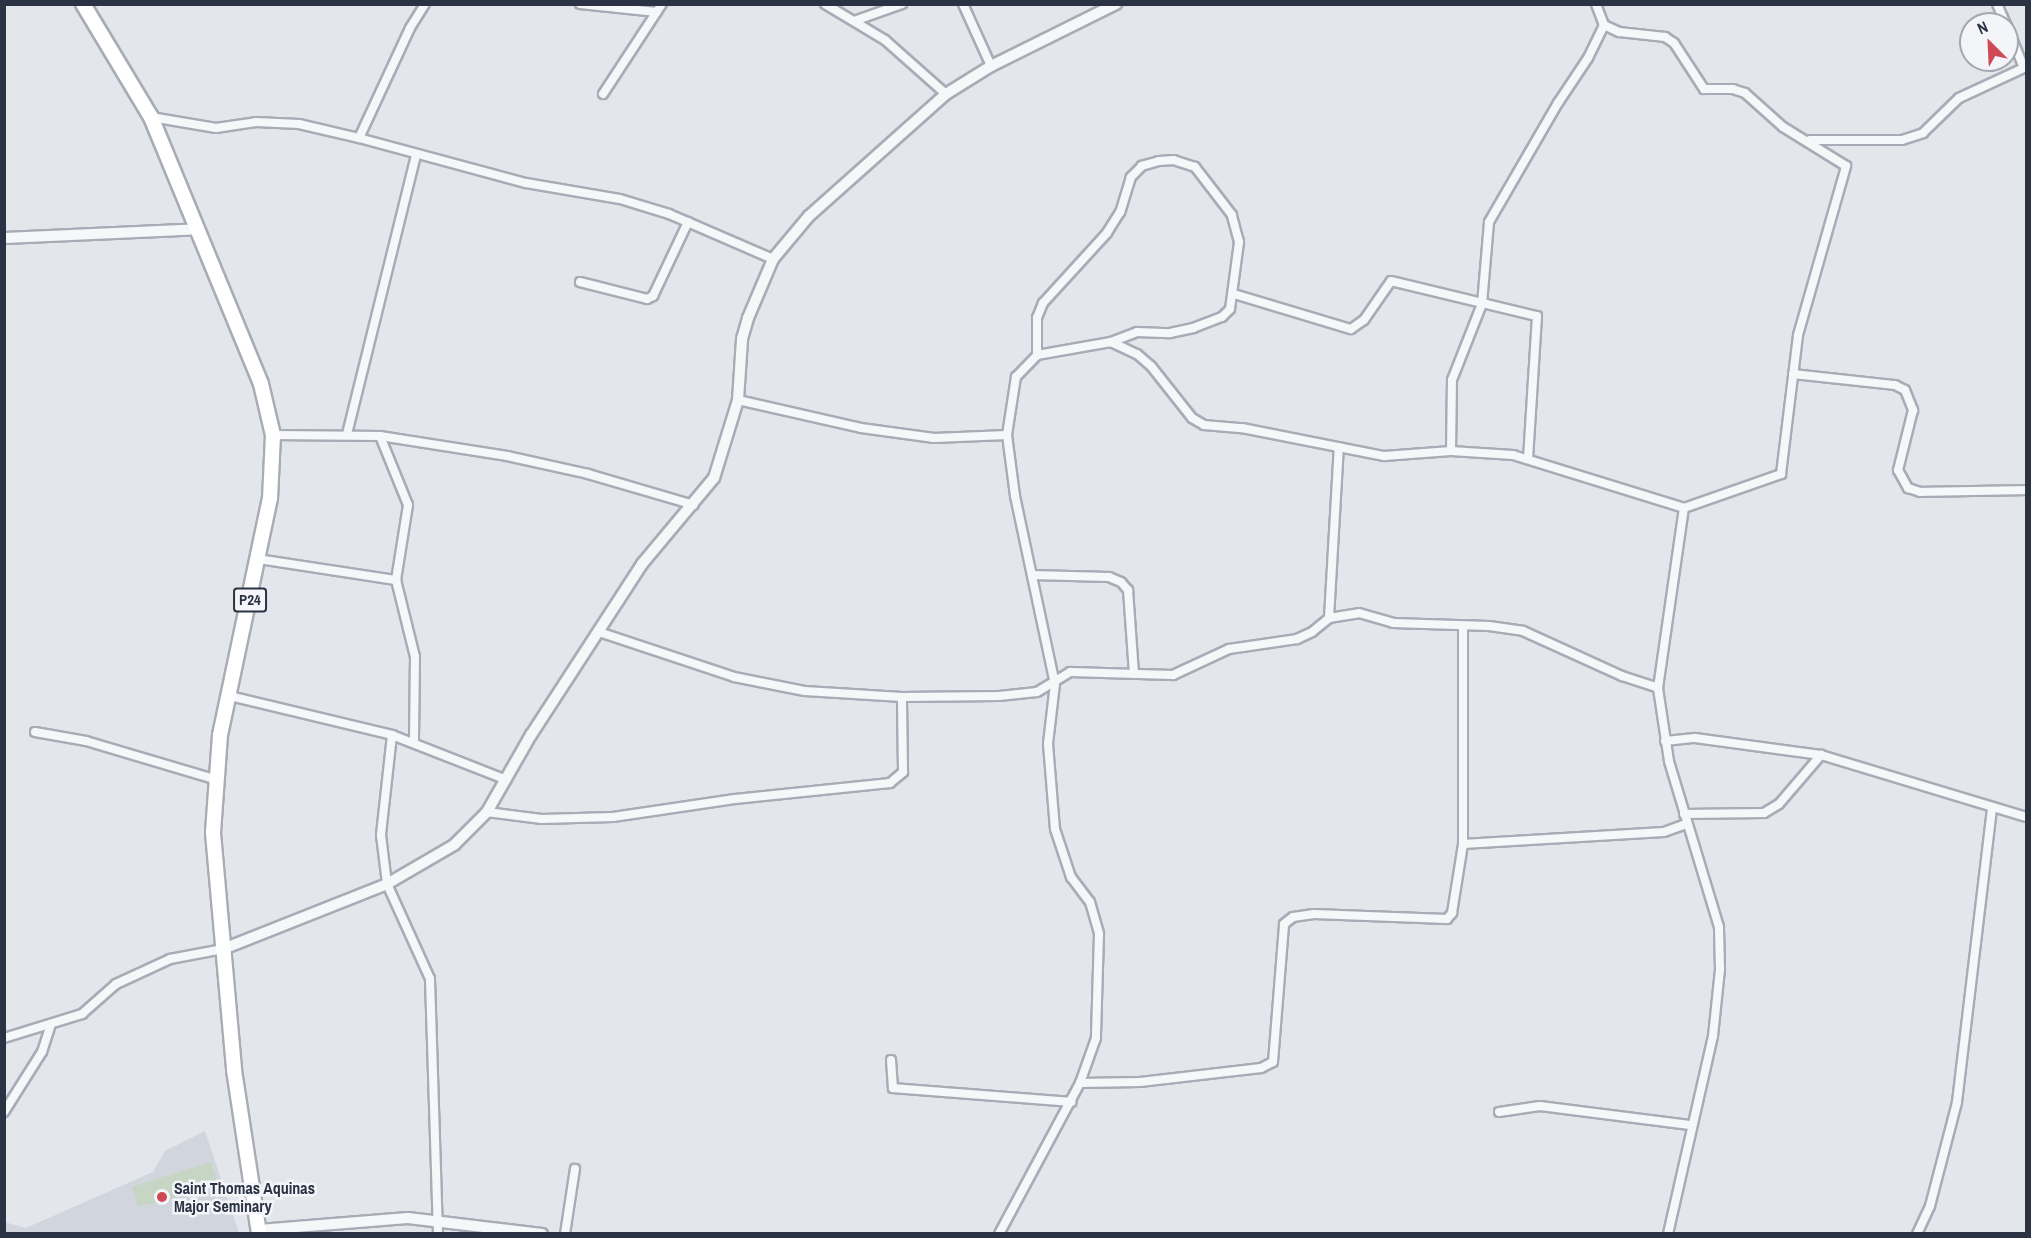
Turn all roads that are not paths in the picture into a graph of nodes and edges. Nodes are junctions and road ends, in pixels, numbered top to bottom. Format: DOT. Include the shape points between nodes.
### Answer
graph roads {
  1 [pos="83,4"];
  2 [pos="425,4"];
  3 [pos="580,4"];
  4 [pos="825,4"];
  5 [pos="902,4"];
  6 [pos="963,4"];
  7 [pos="1116,4"];
  8 [pos="1596,4"];
  9 [pos="659,8"];
  10 [pos="854,21"];
  11 [pos="1604,25"];
  12 [pos="2019,54"];
  13 [pos="991,66"];
  14 [pos="2025,68"];
  15 [pos="603,94"];
  16 [pos="946,94"];
  17 [pos="151,117"];
  18 [pos="360,138"];
  19 [pos="1806,140"];
  20 [pos="416,154"];
  21 [pos="688,222"];
  22 [pos="199,229"];
  23 [pos="4,238"];
  24 [pos="772,259"];
  25 [pos="580,282"];
  26 [pos="1234,294"];
  27 [pos="1482,304"];
  28 [pos="1111,342"];
  29 [pos="1037,355"];
  30 [pos="1793,374"];
  31 [pos="738,400"];
  32 [pos="347,434"];
  33 [pos="273,435"];
  34 [pos="1007,435"];
  35 [pos="380,436"];
  36 [pos="1339,447"];
  37 [pos="1451,451"];
  38 [pos="1528,458"];
  39 [pos="2026,490"];
  40 [pos="694,505"];
  41 [pos="1684,508"];
  42 [pos="258,559"];
  43 [pos="1032,575"];
  44 [pos="396,580"];
  45 [pos="1329,618"];
  46 [pos="1463,626"];
  47 [pos="599,632"];
  48 [pos="1134,674"];
  49 [pos="1055,684"];
  50 [pos="1659,688"];
  51 [pos="230,696"];
  52 [pos="902,697"];
  53 [pos="35,732"];
  54 [pos="392,735"];
  55 [pos="1665,741"];
  56 [pos="414,742"];
  57 [pos="1821,755"];
  58 [pos="214,779"];
  59 [pos="507,780"];
  60 [pos="1992,809"];
  61 [pos="487,812"];
  62 [pos="1684,814"];
  63 [pos="2026,817"];
  64 [pos="1686,824"];
  65 [pos="1463,844"];
  66 [pos="387,884"];
  67 [pos="223,949"];
  68 [pos="50,1027"];
  69 [pos="4,1038"];
  70 [pos="891,1060"];
  71 [pos="1080,1083"];
  72 [pos="1071,1102"];
  73 [pos="4,1112"];
  74 [pos="1499,1112"];
  75 [pos="1690,1125"];
  76 [pos="575,1169"];
  77 [pos="438,1219"];
  78 [pos="259,1232"];
  79 [pos="438,1233"];
  80 [pos="535,1233"];
  81 [pos="565,1233"];
  82 [pos="999,1233"];
  83 [pos="1668,1233"];
  84 [pos="1917,1233"];
  1 -- 17 [label="main road, P24"];
  2 -- 18 [label="street" via="410,28"];
  3 -- 9 [label="street"];
  4 -- 10 [label="street"];
  5 -- 10 [label="street"];
  6 -- 13 [label="street"];
  7 -- 13 [label="street"];
  8 -- 11 [label="street"];
  9 -- 15 [label="street"];
  10 -- 16 [label="street" via="885,40"];
  11 -- 19 [label="street" via="1619,32 1665,36 1674,43 1704,89 1745,93 1770,117"];
  11 -- 27 [label="street" via="1489,222"];
  12 -- 14 [label="street"];
  13 -- 16 [label="street"];
  14 -- 19 [label="street" via="1959,98 1923,133 1902,140"];
  16 -- 24 [label="street" via="809,216"];
  17 -- 18 [label="street" via="216,128 256,122 299,124"];
  17 -- 22 [label="main road, P24"];
  18 -- 20 [label="street"];
  19 -- 30 [label="street" via="1843,162 1847,172 1798,335"];
  20 -- 21 [label="street" via="526,183 620,200"];
  20 -- 32 [label="street"];
  21 -- 24 [label="street"];
  21 -- 25 [label="street" via="653,296 647,299"];
  22 -- 23 [label="street"];
  22 -- 33 [label="main road, P24" via="261,384"];
  24 -- 31 [label="street" via="742,339"];
  26 -- 27 [label="street" via="1351,329 1364,320 1391,281"];
  26 -- 28 [label="street" via="1230,309 1212,321 1170,333 1128,334"];
  26 -- 29 [label="street" via="1239,242 1232,215 1195,167 1159,161 1142,166 1131,177 1120,212 1107,233 1043,303 1037,318"];
  27 -- 37 [label="street" via="1452,380"];
  27 -- 38 [label="street" via="1527,312 1537,316 1539,322"];
  28 -- 29 [label="street"];
  28 -- 36 [label="street" via="1137,354 1151,366 1192,418 1204,425"];
  29 -- 34 [label="street" via="1016,377"];
  30 -- 39 [label="street" via="1895,385 1905,390 1913,410 1898,470 1908,488 1920,492"];
  30 -- 41 [label="street" via="1781,474"];
  31 -- 34 [label="street" via="861,428 924,437"];
  31 -- 40 [label="street" via="714,478"];
  32 -- 33 [label="street"];
  32 -- 35 [label="street"];
  33 -- 42 [label="main road, P24" via="270,498"];
  34 -- 43 [label="street"];
  35 -- 40 [label="street" via="507,456 588,474"];
  35 -- 44 [label="street" via="408,505"];
  36 -- 37 [label="street" via="1392,457"];
  36 -- 45 [label="street"];
  37 -- 38 [label="street"];
  38 -- 41 [label="street" via="1557,471"];
  40 -- 47 [label="street" via="642,564"];
  41 -- 50 [label="street"];
  42 -- 44 [label="street"];
  42 -- 51 [label="main road, P24"];
  43 -- 48 [label="street" via="1109,577 1121,582 1128,590"];
  43 -- 49 [label="street"];
  44 -- 56 [label="street" via="414,647"];
  45 -- 46 [label="street" via="1359,614 1393,623"];
  45 -- 48 [label="street" via="1312,633 1297,639 1229,649 1173,675"];
  46 -- 50 [label="street" via="1523,631 1622,676"];
  46 -- 65 [label="street"];
  47 -- 52 [label="street" via="734,677 805,691"];
  47 -- 59 [label="street" via="531,735"];
  48 -- 49 [label="street" via="1070,672"];
  49 -- 52 [label="street" via="1025,695"];
  49 -- 71 [label="street" via="1048,744 1055,829 1071,877 1090,902 1099,933 1096,1038"];
  50 -- 55 [label="street"];
  51 -- 54 [label="street"];
  51 -- 58 [label="main road, P24"];
  52 -- 61 [label="street" via="903,772 890,783 735,799 613,817 542,819"];
  53 -- 58 [label="street" via="86,741"];
  54 -- 56 [label="street"];
  54 -- 66 [label="street" via="381,823"];
  55 -- 57 [label="street" via="1695,738"];
  55 -- 62 [label="street"];
  56 -- 59 [label="street"];
  57 -- 60 [label="street"];
  57 -- 62 [label="street" via="1779,804 1764,813"];
  58 -- 67 [label="main road, P24" via="213,833"];
  59 -- 61 [label="street"];
  60 -- 63 [label="street"];
  60 -- 84 [label="street" via="1957,1102 1930,1206"];
  61 -- 66 [label="street" via="454,845"];
  62 -- 64 [label="street"];
  64 -- 65 [label="street" via="1664,832"];
  64 -- 75 [label="street" via="1719,927 1720,969 1713,1036"];
  65 -- 71 [label="street" via="1452,913 1447,919 1314,914 1293,917 1284,924 1273,1062 1261,1068 1151,1081"];
  66 -- 67 [label="street"];
  66 -- 77 [label="street" via="430,979"];
  67 -- 68 [label="street" via="170,959 130,975 105,991 82,1014"];
  67 -- 78 [label="main road, P24" via="234,1070"];
  68 -- 69 [label="street"];
  68 -- 73 [label="street" via="42,1052"];
  70 -- 72 [label="street" via="893,1088"];
  71 -- 72 [label="street"];
  72 -- 82 [label="street"];
  74 -- 75 [label="street" via="1540,1106"];
  75 -- 83 [label="street"];
  76 -- 81 [label="street"];
  77 -- 78 [label="street" via="363,1219"];
  77 -- 79 [label="street"];
  77 -- 80 [label="street"];
}
